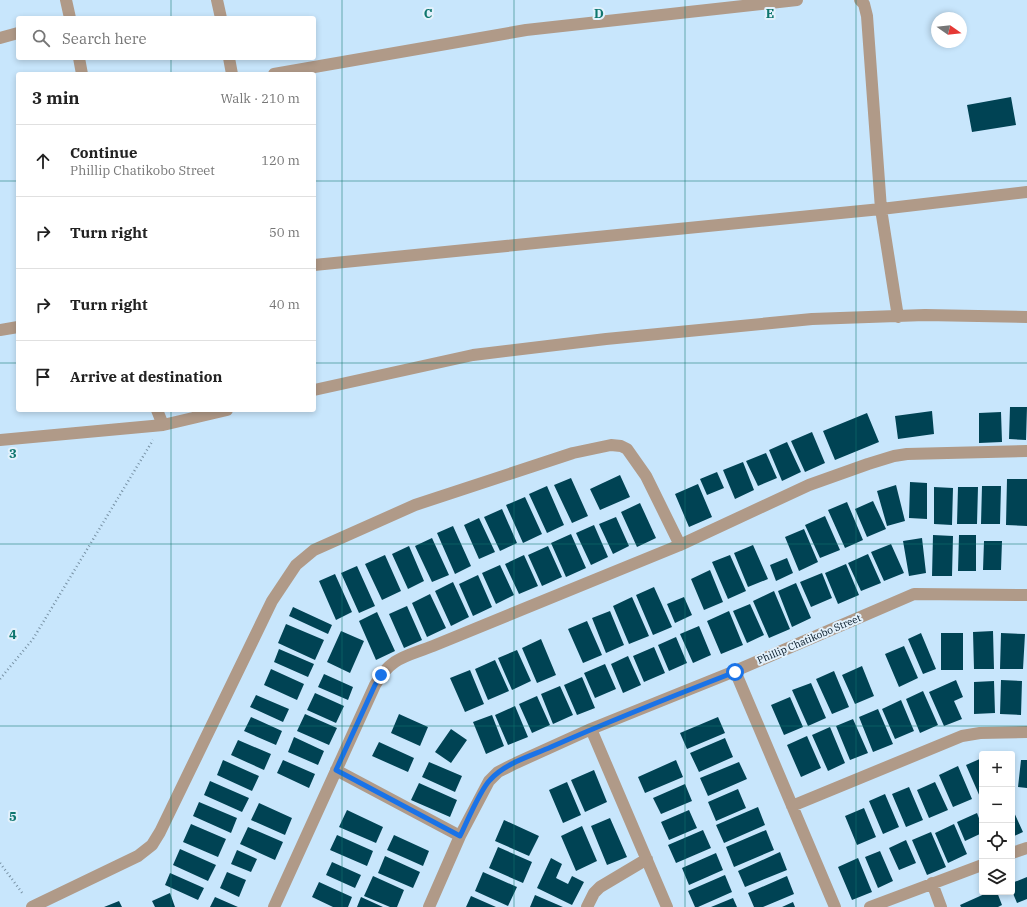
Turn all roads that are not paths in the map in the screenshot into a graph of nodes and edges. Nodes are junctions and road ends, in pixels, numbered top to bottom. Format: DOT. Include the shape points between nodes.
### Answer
graph roads {
  1 [pos="66,0"];
  2 [pos="217,0"];
  3 [pos="797,0"];
  4 [pos="860,0"];
  5 [pos="70,16"];
  6 [pos="221,16"];
  7 [pos="16,34"];
  8 [pos="0,38"];
  9 [pos="79,60"];
  10 [pos="229,60"];
  11 [pos="82,72"];
  12 [pos="232,72"];
  13 [pos="285,72"];
  14 [pos="1027,192"];
  15 [pos="881,209"];
  16 [pos="316,265"];
  17 [pos="898,317"];
  18 [pos="1027,317"];
  19 [pos="16,327"];
  20 [pos="0,330"];
  21 [pos="316,390"];
  22 [pos="158,412"];
  23 [pos="218,412"];
  24 [pos="163,425"];
  25 [pos="0,440"];
  26 [pos="1027,451"];
  27 [pos="680,545"];
  28 [pos="1027,594"];
  29 [pos="735,672"];
  30 [pos="592,729"];
  31 [pos="1027,732"];
  32 [pos="336,770"];
  33 [pos="792,806"];
  34 [pos="460,836"];
  35 [pos="1027,848"];
  36 [pos="1015,852"];
  37 [pos="647,859"];
  38 [pos="979,866"];
  39 [pos="932,883"];
  40 [pos="32,906"];
  41 [pos="274,907"];
  42 [pos="429,907"];
  43 [pos="587,907"];
  44 [pos="667,907"];
  45 [pos="835,907"];
  46 [pos="870,907"];
  47 [pos="941,907"];
  1 -- 5 [label="street"];
  2 -- 6 [label="street"];
  3 -- 13 [label="street" via="526,30"];
  4 -- 15 [label="street" via="864,4 867,16"];
  7 -- 8 [label="street"];
  9 -- 11 [label="street"];
  10 -- 12 [label="street"];
  14 -- 15 [label="street"];
  15 -- 16 [label="street"];
  15 -- 17 [label="street"];
  17 -- 18 [label="street"];
  17 -- 21 [label="street" via="812,319 473,355"];
  19 -- 20 [label="street"];
  22 -- 24 [label="street"];
  23 -- 24 [label="street"];
  24 -- 25 [label="street"];
  26 -- 27 [label="street" via="894,456 809,485"];
  27 -- 32 [label="street" via="391,664 375,685"];
  27 -- 40 [label="street" via="646,476 627,449 611,445 573,453 415,505 314,550 296,565 272,601 152,845 138,856"];
  28 -- 29 [label="street, Phillip Chatikobo Street" via="914,594"];
  29 -- 30 [label="street, Phillip Chatikobo Street"];
  29 -- 33 [label="street"];
  30 -- 34 [label="street, Phillip Chatikobo Street" via="498,772 486,785"];
  30 -- 37 [label="street"];
  31 -- 33 [label="street" via="962,736"];
  32 -- 34 [label="street"];
  32 -- 41 [label="street"];
  33 -- 45 [label="street"];
  34 -- 42 [label="street, Phillip Chatikobo Street"];
  35 -- 36 [label="street"];
  37 -- 43 [label="street" via="600,887"];
  37 -- 44 [label="street"];
  38 -- 39 [label="street"];
  39 -- 46 [label="street"];
  39 -- 47 [label="street"];
}
